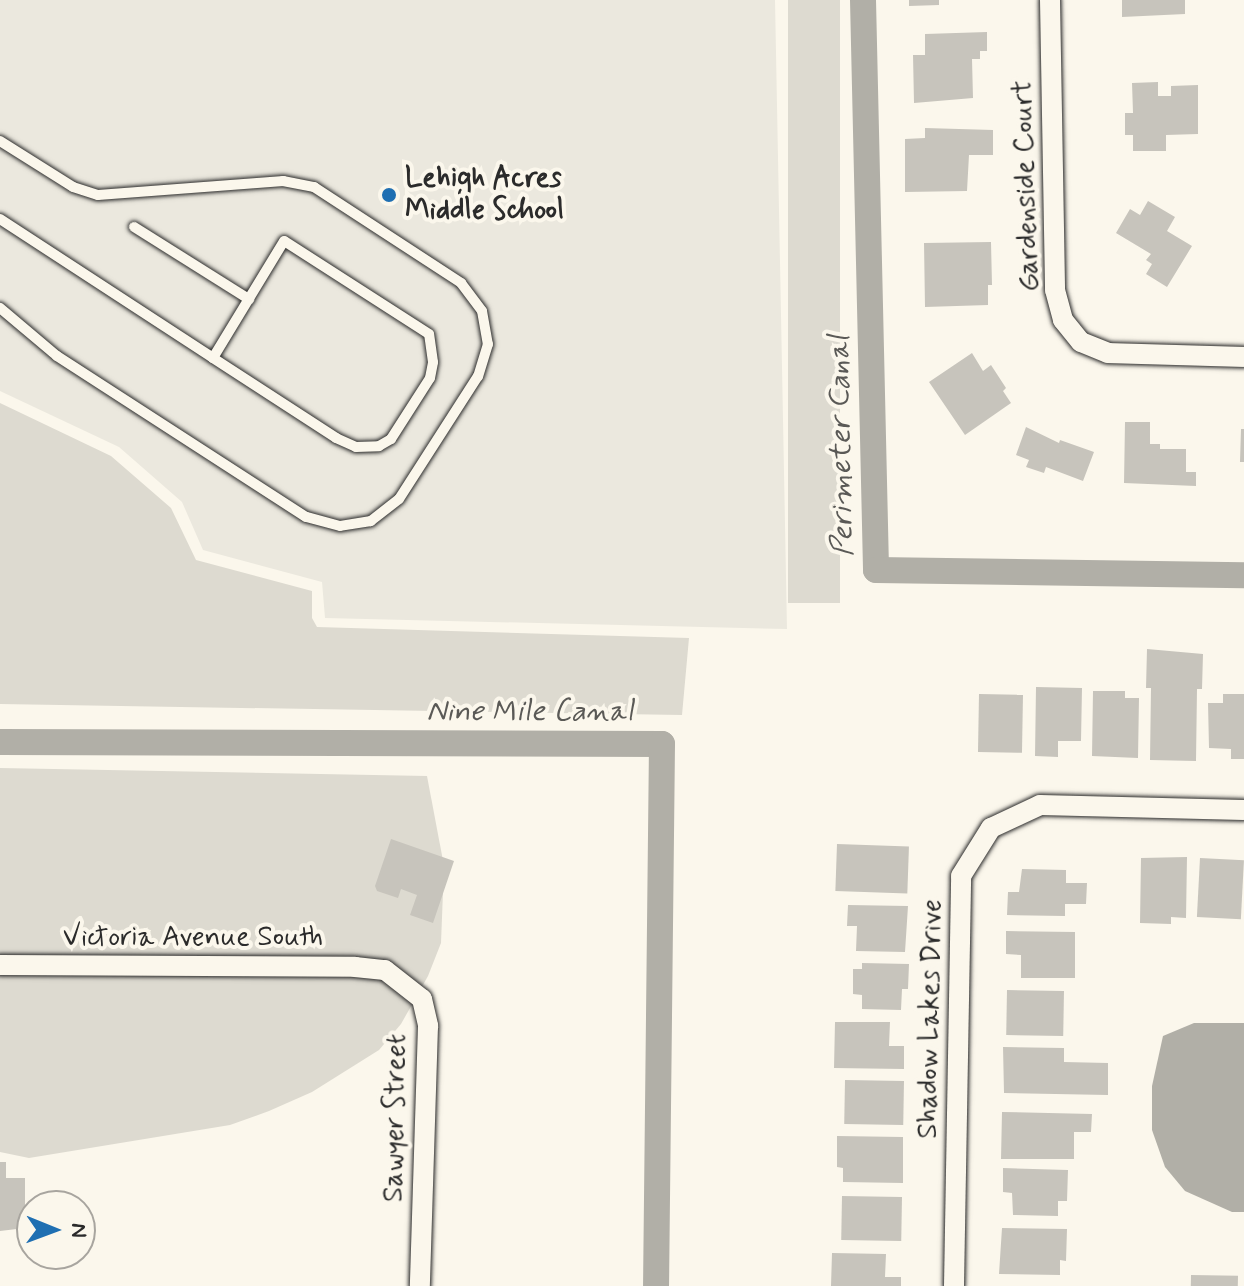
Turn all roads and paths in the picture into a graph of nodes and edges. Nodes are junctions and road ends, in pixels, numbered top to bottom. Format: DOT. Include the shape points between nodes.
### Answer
graph roads {
  1 [pos="1050,0"];
  2 [pos="0,141"];
  3 [pos="0,219"];
  4 [pos="134,227"];
  5 [pos="249,299"];
  6 [pos="0,308"];
  7 [pos="1244,357"];
  8 [pos="213,358"];
  9 [pos="1244,810"];
  10 [pos="0,965"];
  11 [pos="385,970"];
  12 [pos="420,1286"];
  13 [pos="954,1286"];
  1 -- 7 [label="street, Gardenside Court" via="1055,290 1063,320 1081,342 1108,353"];
  2 -- 6 [label="lane" via="73,187 98,195 283,181 314,187 461,283 482,311 488,344 478,376 399,499 371,521 340,526 306,517 57,356"];
  3 -- 8 [label="lane"];
  4 -- 5 [label="lane"];
  5 -- 8 [label="lane"];
  5 -- 8 [label="lane" via="284,241 429,334 430,378 391,439 379,446 356,447"];
  9 -- 13 [label="street, Shadow Lakes Drive" via="1040,805 991,828 961,876"];
  10 -- 11 [label="street, Victoria Avenue South"];
  11 -- 12 [label="street, Sawyer Street" via="422,999 428,1026"];
}
